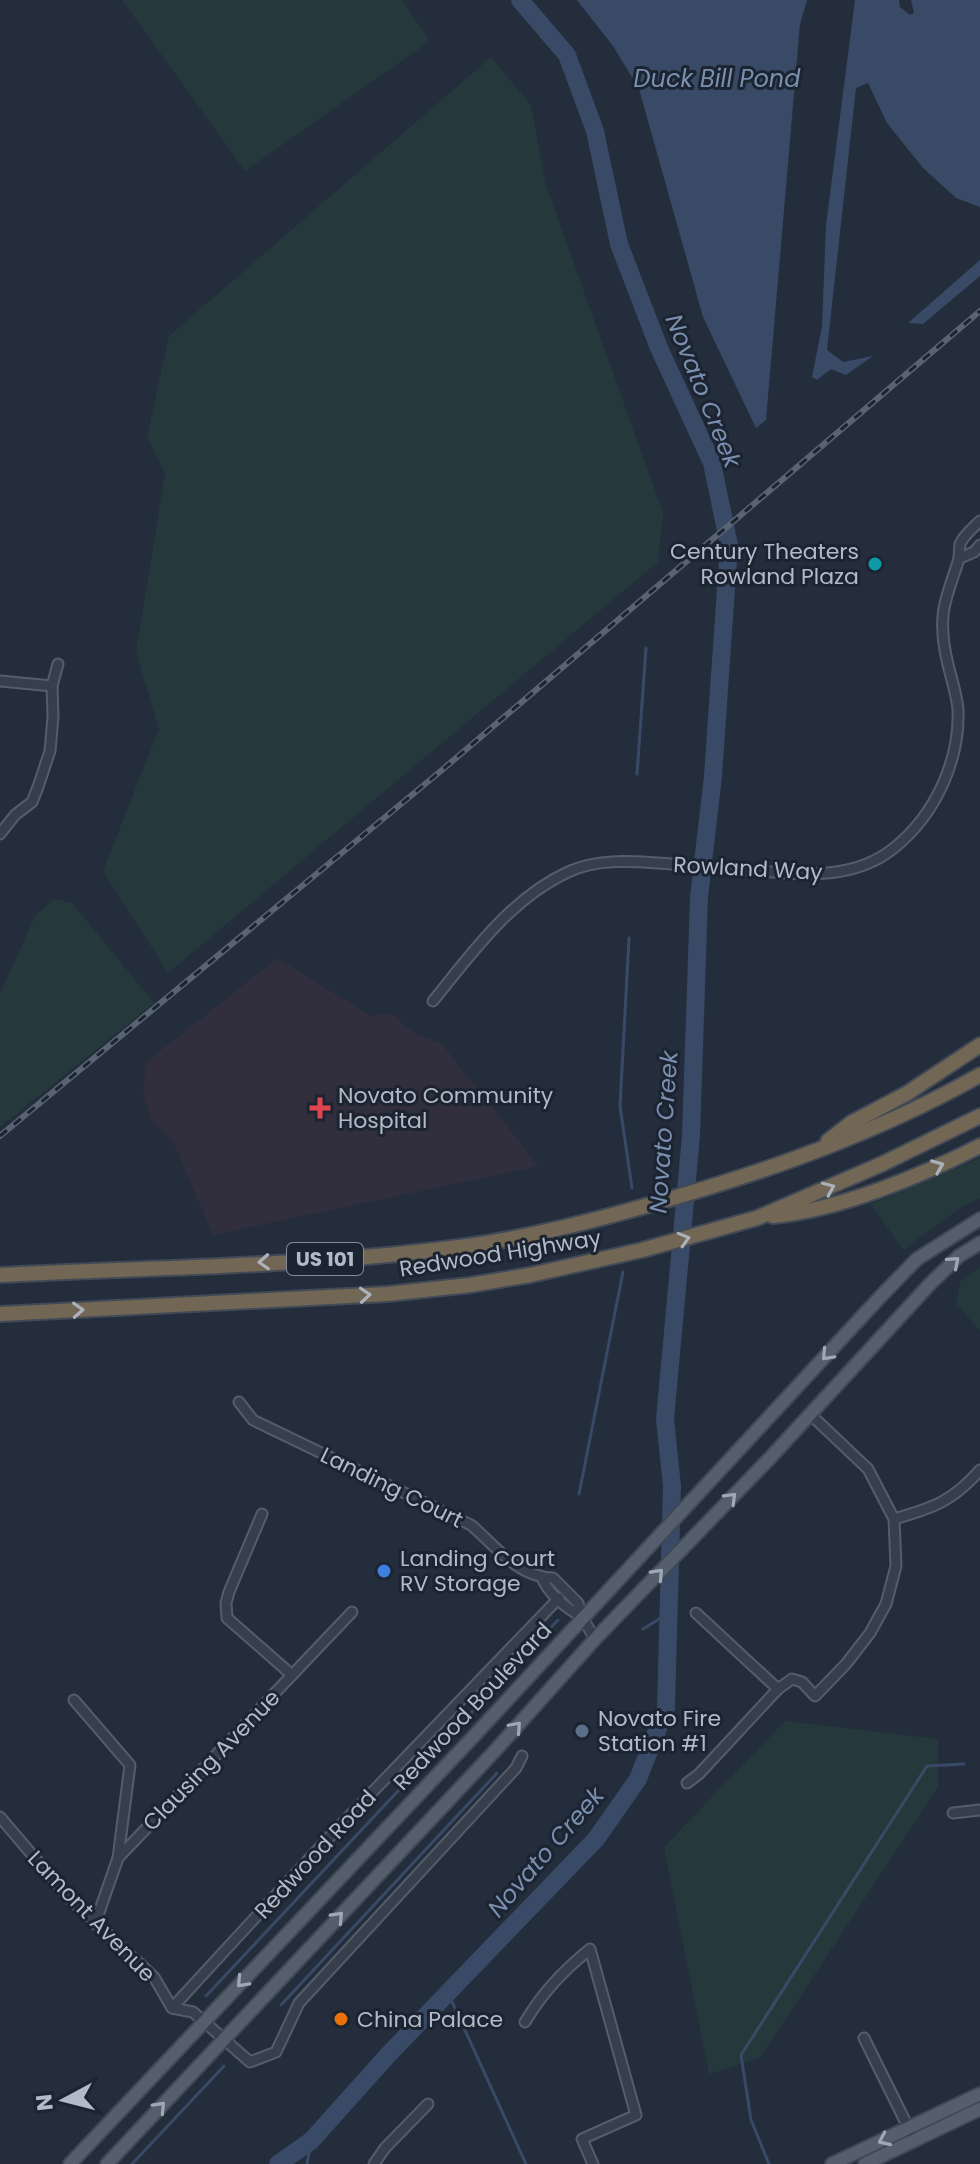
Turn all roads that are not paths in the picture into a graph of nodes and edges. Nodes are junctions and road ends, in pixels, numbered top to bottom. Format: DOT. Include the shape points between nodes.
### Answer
graph roads {
  1 [pos="980,521"];
  2 [pos="980,545"];
  3 [pos="960,558"];
  4 [pos="58,664"];
  5 [pos="0,681"];
  6 [pos="52,686"];
  7 [pos="0,834"];
  8 [pos="433,1001"];
  9 [pos="980,1045"];
  10 [pos="980,1075"];
  11 [pos="980,1116"];
  12 [pos="980,1146"];
  13 [pos="811,1153"];
  14 [pos="757,1218"];
  15 [pos="980,1219"];
  16 [pos="980,1243"];
  17 [pos="0,1275"];
  18 [pos="0,1314"];
  19 [pos="791,1394"];
  20 [pos="239,1402"];
  21 [pos="810,1414"];
  22 [pos="980,1470"];
  23 [pos="262,1514"];
  24 [pos="894,1519"];
  25 [pos="542,1578"];
  26 [pos="559,1598"];
  27 [pos="352,1612"];
  28 [pos="696,1613"];
  29 [pos="582,1617"];
  30 [pos="595,1639"];
  31 [pos="292,1675"];
  32 [pos="778,1689"];
  33 [pos="74,1700"];
  34 [pos="522,1756"];
  35 [pos="687,1783"];
  36 [pos="980,1810"];
  37 [pos="953,1813"];
  38 [pos="0,1817"];
  39 [pos="118,1858"];
  40 [pos="95,1924"];
  41 [pos="172,2008"];
  42 [pos="205,2022"];
  43 [pos="525,2022"];
  44 [pos="224,2038"];
  45 [pos="864,2038"];
  46 [pos="980,2094"];
  47 [pos="428,2104"];
  48 [pos="980,2109"];
  49 [pos="912,2134"];
  50 [pos="70,2164"];
  51 [pos="107,2164"];
  52 [pos="374,2164"];
  53 [pos="593,2164"];
  54 [pos="832,2164"];
  55 [pos="865,2164"];
  1 -- 3 [label="street, Rowland Way" via="960,543"];
  2 -- 3 [label="street"];
  3 -- 8 [label="street, Rowland Way" via="945,596 942,628 958,724 951,763 937,797 895,847 876,859 818,875 647,862 604,862 570,871 486,935"];
  4 -- 6 [label="street"];
  5 -- 6 [label="street"];
  6 -- 7 [label="street" via="50,751 38,787 32,802"];
  9 -- 13 [label="highway"];
  10 -- 13 [label="highway, Redwood Highway / US 101"];
  14 -- 11 [label="highway, Redwood Highway / US 101, one-way"];
  14 -- 12 [label="highway, one-way" via="801,1214 904,1180"];
  13 -- 17 [label="highway, Redwood Highway / US 101, one-way" via="730,1182 525,1235 400,1253"];
  18 -- 14 [label="highway, Redwood Highway / US 101, one-way" via="470,1285 642,1250"];
  15 -- 19 [label="main road, Redwood Boulevard, one-way" via="917,1259"];
  21 -- 16 [label="main road, Redwood Boulevard, one-way" via="930,1284"];
  19 -- 21 [label="main road"];
  19 -- 29 [label="main road, Redwood Boulevard"];
  20 -- 25 [label="street, Landing Court" via="253,1420 471,1525 505,1558"];
  21 -- 24 [label="street" via="868,1469"];
  30 -- 21 [label="main road, Redwood Boulevard, one-way"];
  22 -- 24 [label="street" via="951,1498"];
  23 -- 31 [label="street" via="229,1592 227,1618"];
  24 -- 32 [label="street" via="896,1566 886,1604 862,1644 815,1696 792,1679"];
  25 -- 26 [label="street, Landing Court"];
  25 -- 29 [label="street, Landing Court" via="553,1578 569,1592"];
  26 -- 29 [label="street, Landing Court"];
  26 -- 41 [label="street, Redwood Road"];
  27 -- 31 [label="street, Clausing Avenue"];
  28 -- 32 [label="street"];
  29 -- 30 [label="street, Landing Court"];
  29 -- 42 [label="main road, Redwood Boulevard, one-way"];
  44 -- 30 [label="main road, Redwood Boulevard, one-way"];
  31 -- 39 [label="street, Clausing Avenue"];
  32 -- 35 [label="street"];
  33 -- 39 [label="street" via="129,1762"];
  34 -- 44 [label="street" via="299,2003 276,2052 250,2062"];
  36 -- 37 [label="street"];
  38 -- 40 [label="street, Lamont Avenue"];
  39 -- 40 [label="street, Clausing Avenue"];
  40 -- 41 [label="street, Lamont Avenue" via="154,1977"];
  41 -- 42 [label="street" via="193,2012"];
  42 -- 44 [label="street"];
  42 -- 50 [label="main road, Redwood Boulevard"];
  43 -- 53 [label="street" via="563,1970 590,1949 636,2115 582,2139"];
  51 -- 44 [label="main road, Redwood Boulevard, one-way"];
  45 -- 49 [label="street"];
  46 -- 49 [label="main road"];
  47 -- 52 [label="street"];
  48 -- 49 [label="main road"];
  49 -- 54 [label="main road, one-way"];
  49 -- 55 [label="main road"];
}
